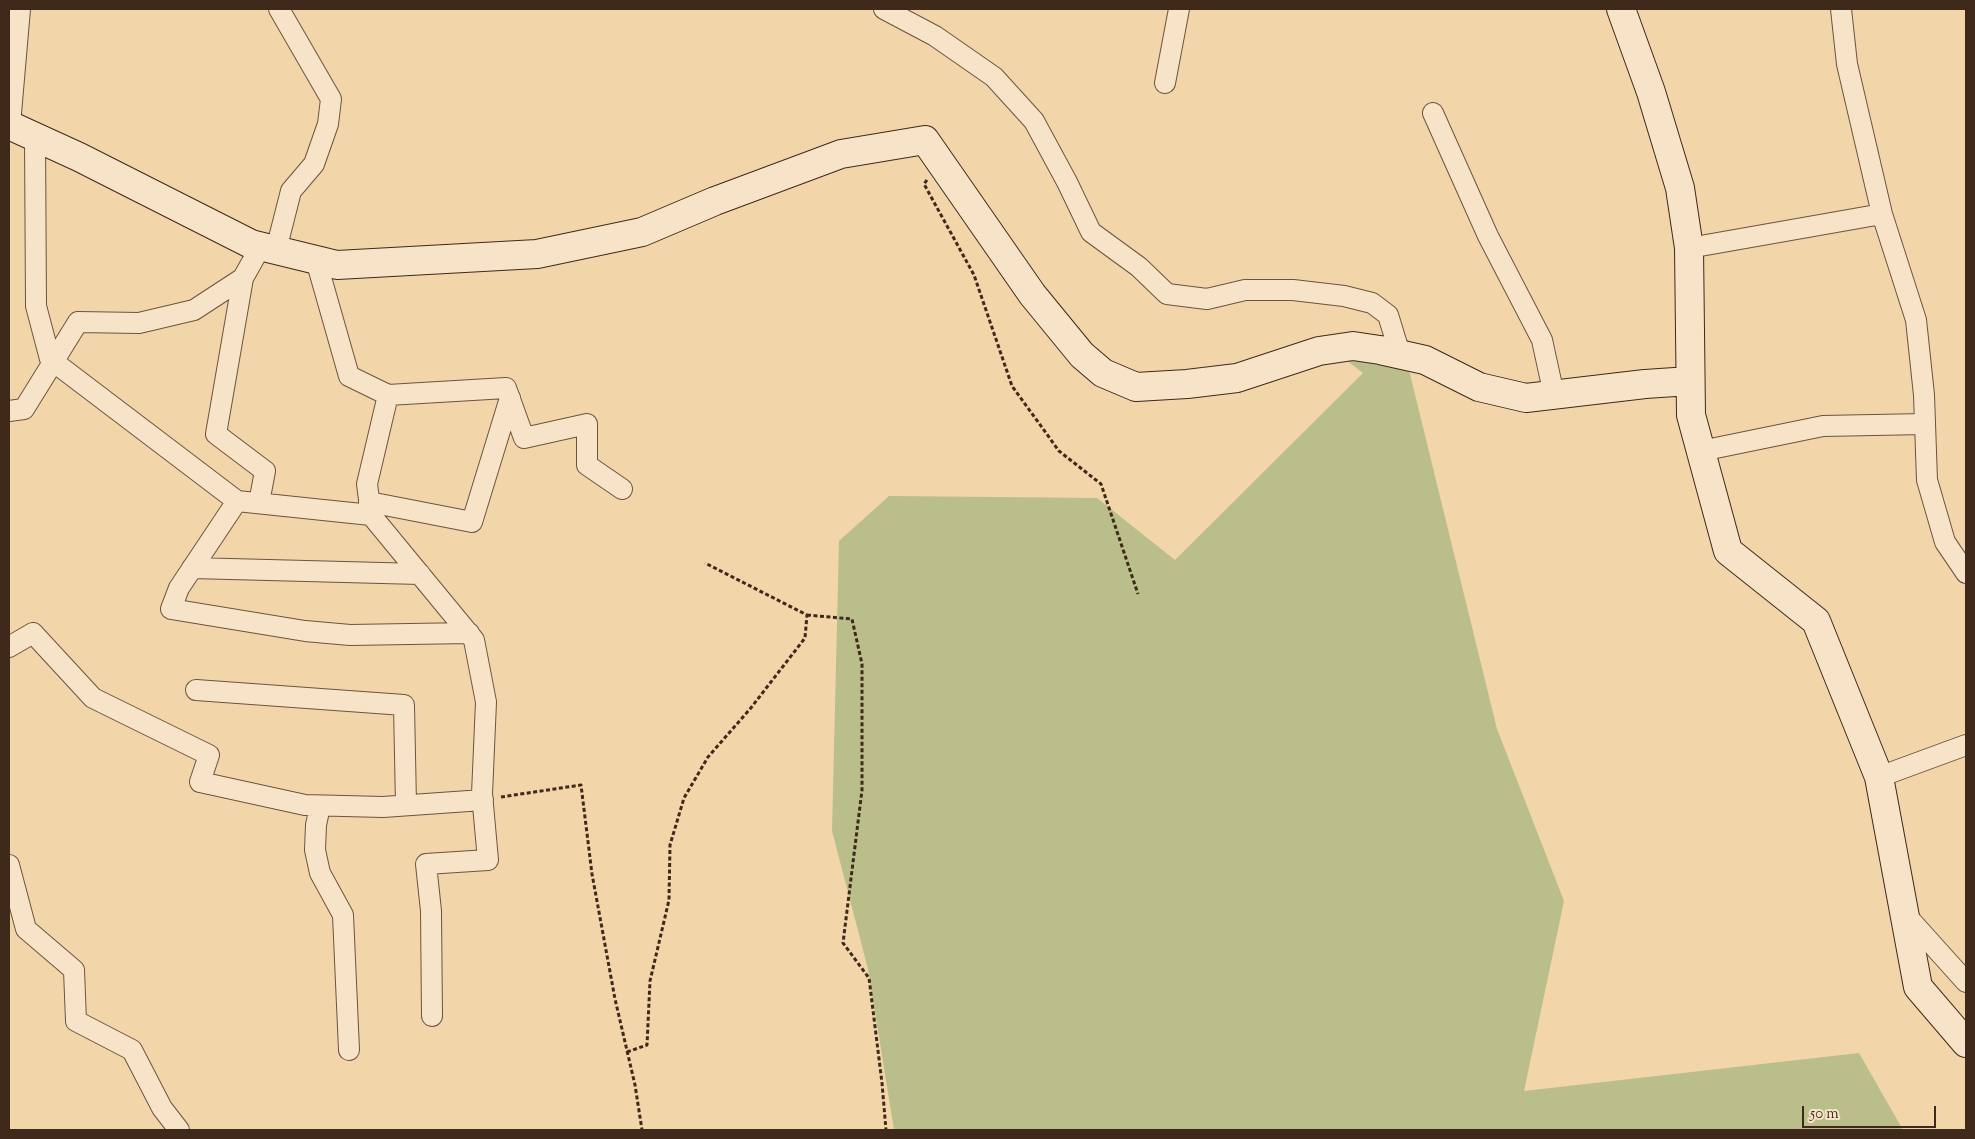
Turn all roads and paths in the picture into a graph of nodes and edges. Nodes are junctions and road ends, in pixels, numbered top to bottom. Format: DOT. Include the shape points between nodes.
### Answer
graph roads {
  1 [pos="20,9"];
  2 [pos="279,9"];
  3 [pos="884,9"];
  4 [pos="1178,9"];
  5 [pos="1621,9"];
  6 [pos="1841,9"];
  7 [pos="1165,83"];
  8 [pos="1433,112"];
  9 [pos="9,125"];
  10 [pos="36,137"];
  11 [pos="939,160"];
  12 [pos="1882,214"];
  13 [pos="269,248"];
  14 [pos="1689,248"];
  15 [pos="316,260"];
  16 [pos="243,278"];
  17 [pos="1400,354"];
  18 [pos="54,363"];
  19 [pos="1690,381"];
  20 [pos="388,395"];
  21 [pos="1554,395"];
  22 [pos="510,398"];
  23 [pos="9,412"];
  24 [pos="1925,424"];
  25 [pos="1701,451"];
  26 [pos="622,489"];
  27 [pos="237,501"];
  28 [pos="259,503"];
  29 [pos="370,509"];
  30 [pos="705,563"];
  31 [pos="192,568"];
  32 [pos="1966,573"];
  33 [pos="420,574"];
  34 [pos="1138,594"];
  35 [pos="807,615"];
  36 [pos="469,633"];
  37 [pos="9,647"];
  38 [pos="196,690"];
  39 [pos="1966,746"];
  40 [pos="1879,777"];
  41 [pos="483,800"];
  42 [pos="406,805"];
  43 [pos="320,806"];
  44 [pos="9,865"];
  45 [pos="1904,912"];
  46 [pos="1966,982"];
  47 [pos="432,1016"];
  48 [pos="1966,1043"];
  49 [pos="349,1050"];
  50 [pos="628,1052"];
  51 [pos="179,1130"];
  52 [pos="642,1130"];
  53 [pos="886,1130"];
  1 -- 9 [label="street"];
  2 -- 13 [label="street" via="331,99 328,124 314,164 291,191"];
  3 -- 17 [label="street" via="935,36 994,77 1034,121 1091,232 1139,267 1167,294 1207,299 1245,290 1293,290 1354,298 1372,303 1388,316"];
  4 -- 7 [label="street"];
  5 -- 14 [label="street" via="1680,188"];
  6 -- 12 [label="street" via="1847,64"];
  8 -- 21 [label="street" via="1488,236 1542,340"];
  9 -- 10 [label="street"];
  10 -- 13 [label="street" via="251,244"];
  10 -- 18 [label="street" via="36,306 50,359"];
  11 -- 15 [label="street" via="925,140 840,154 642,232 538,254 337,265"];
  11 -- 17 [label="street" via="1032,294 1082,355 1112,377 1136,387 1187,384 1237,378 1318,351 1353,346"];
  11 -- 34 [label="path" via="924,184 974,275 1012,386 1059,451 1101,484"];
  12 -- 14 [label="street"];
  12 -- 24 [label="street" via="1916,320"];
  13 -- 15 [label="street"];
  13 -- 16 [label="street"];
  14 -- 19 [label="street"];
  15 -- 20 [label="street" via="348,376"];
  16 -- 18 [label="street" via="194,310 139,323 78,322"];
  16 -- 28 [label="street" via="216,434 265,471"];
  17 -- 21 [label="street" via="1425,360 1479,387 1526,398"];
  18 -- 23 [label="street" via="24,409"];
  18 -- 27 [label="street"];
  19 -- 21 [label="street"];
  19 -- 25 [label="street" via="1691,415"];
  20 -- 22 [label="street" via="506,388"];
  20 -- 29 [label="street" via="366,484"];
  22 -- 26 [label="street" via="524,438 587,424 587,465"];
  22 -- 29 [label="street" via="472,522"];
  24 -- 25 [label="street" via="1823,426"];
  24 -- 32 [label="street" via="1927,480 1945,542"];
  25 -- 40 [label="street" via="1728,551 1816,621"];
  27 -- 28 [label="street"];
  27 -- 31 [label="street"];
  28 -- 29 [label="street"];
  29 -- 33 [label="street"];
  30 -- 35 [label="path"];
  31 -- 33 [label="street"];
  31 -- 36 [label="street" via="171,609 305,631 350,635"];
  33 -- 36 [label="street"];
  35 -- 50 [label="path" via="805,638 708,757 684,798 670,845 669,900 650,981 647,1045"];
  35 -- 53 [label="path" via="852,618 862,664 862,790 843,943 869,978"];
  36 -- 41 [label="street" via="474,640 486,702"];
  37 -- 43 [label="street" via="33,633 93,698 209,755 200,782"];
  38 -- 42 [label="street" via="404,705"];
  39 -- 40 [label="street"];
  40 -- 45 [label="street"];
  41 -- 42 [label="street"];
  41 -- 47 [label="street" via="488,860 426,864 431,911"];
  41 -- 50 [label="path" via="581,785 592,874"];
  42 -- 43 [label="street"];
  43 -- 49 [label="street" via="315,850 320,873 343,915"];
  44 -- 51 [label="street" via="26,929 74,970 76,1021 132,1050 162,1108"];
  45 -- 46 [label="street"];
  45 -- 48 [label="street" via="1918,987"];
  50 -- 52 [label="path"];
}
